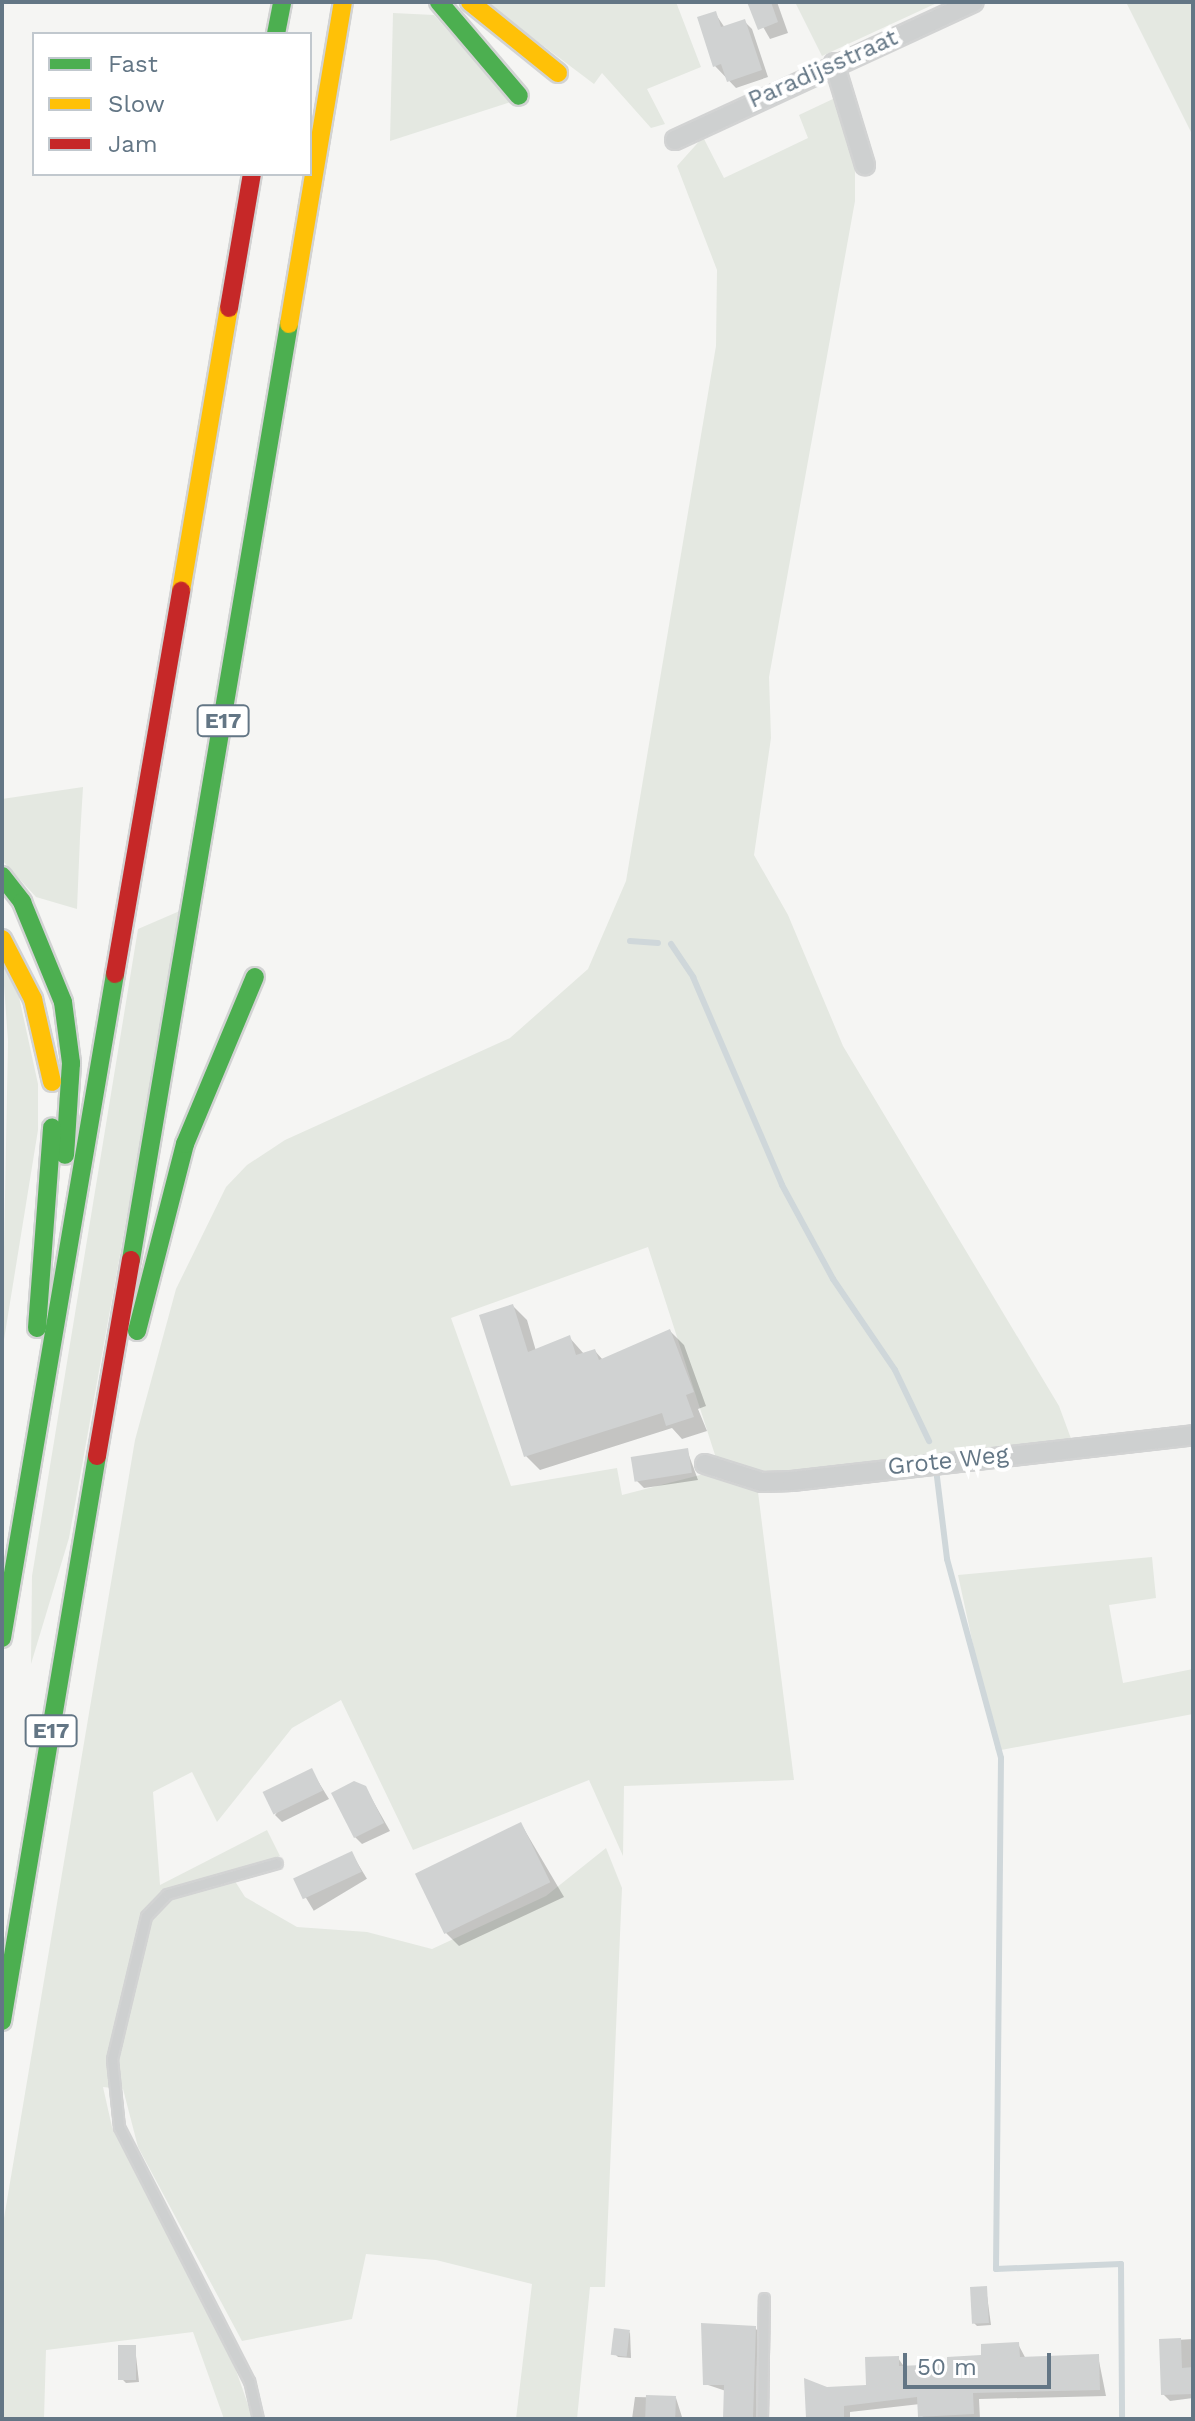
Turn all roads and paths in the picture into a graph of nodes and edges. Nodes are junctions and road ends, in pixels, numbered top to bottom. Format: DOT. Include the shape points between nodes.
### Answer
graph roads {
  1 [pos="282,2"];
  2 [pos="343,2"];
  3 [pos="439,2"];
  4 [pos="470,2"];
  5 [pos="974,2"];
  6 [pos="276,32"];
  7 [pos="834,63"];
  8 [pos="558,73"];
  9 [pos="519,96"];
  10 [pos="675,140"];
  11 [pos="865,165"];
  12 [pos="252,176"];
  13 [pos="2,876"];
  14 [pos="2,939"];
  15 [pos="255,977"];
  16 [pos="37,1328"];
  17 [pos="48,1366"];
  18 [pos="1193,1435"];
  19 [pos="100,1440"];
  20 [pos="705,1464"];
  21 [pos="2,1638"];
  22 [pos="277,1863"];
  23 [pos="2,2021"];
  24 [pos="764,2298"];
  25 [pos="258,2419"];
  26 [pos="762,2419"];
  1 -- 6 [label="highway"];
  2 -- 19 [label="highway, E17"];
  3 -- 9 [label="highway"];
  4 -- 8 [label="highway"];
  5 -- 7 [label="street, Paradijsstraat"];
  7 -- 10 [label="street, Paradijsstraat"];
  7 -- 11 [label="street"];
  12 -- 17 [label="highway, E17"];
  13 -- 16 [label="highway" via="47,955 63,1002 71,1063 67,1140"];
  14 -- 16 [label="highway" via="33,999 52,1074 53,1154 36,1279"];
  15 -- 19 [label="highway" via="185,1144 143,1313"];
  16 -- 17 [label="highway"];
  17 -- 21 [label="highway, E17"];
  18 -- 20 [label="street, Grote Weg" via="792,1481 762,1482"];
  19 -- 23 [label="highway, E17"];
  22 -- 25 [label="lane" via="167,1894 146,1916 112,2059 119,2127 243,2369"];
  24 -- 26 [label="lane"];
}
